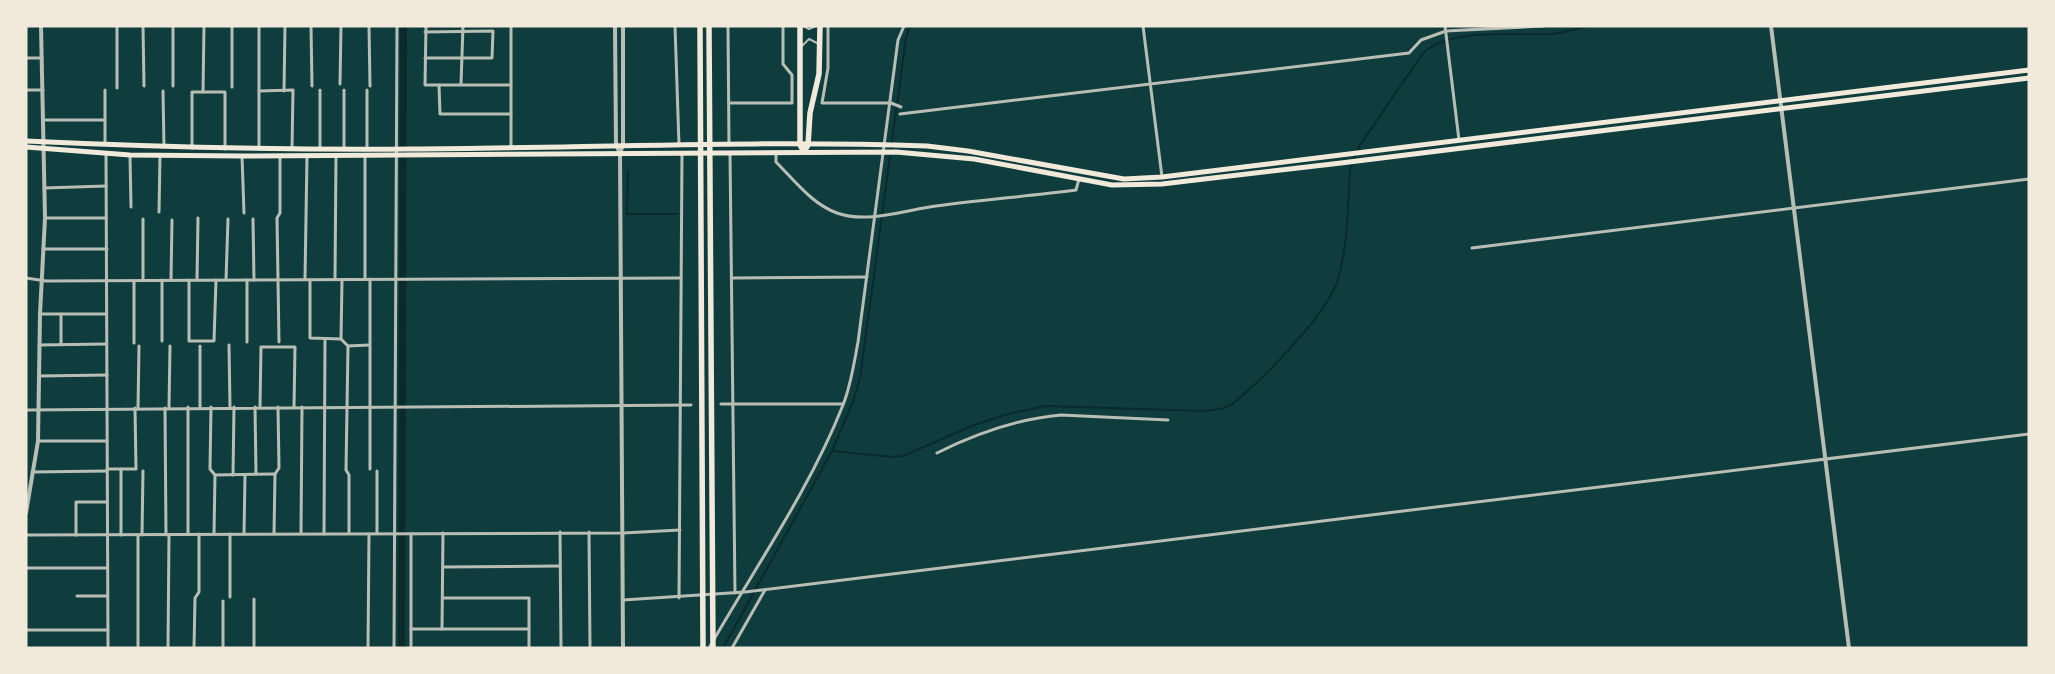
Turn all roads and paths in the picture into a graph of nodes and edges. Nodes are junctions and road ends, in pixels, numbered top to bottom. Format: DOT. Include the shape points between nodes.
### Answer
graph roads {
  1 [pos="41,26"];
  2 [pos="117,26"];
  3 [pos="143,26"];
  4 [pos="173,26"];
  5 [pos="204,26"];
  6 [pos="232,26"];
  7 [pos="259,26"];
  8 [pos="285,26"];
  9 [pos="312,26"];
  10 [pos="341,26"];
  11 [pos="370,26"];
  12 [pos="398,26"];
  13 [pos="426,26"];
  14 [pos="463,26"];
  15 [pos="511,26"];
  16 [pos="615,26"];
  17 [pos="623,26"];
  18 [pos="675,26"];
  19 [pos="728,26"];
  20 [pos="783,26"];
  21 [pos="802,26"];
  22 [pos="816,26"];
  23 [pos="820,26"];
  24 [pos="828,26"];
  25 [pos="904,26"];
  26 [pos="1143,26"];
  27 [pos="1544,26"];
  28 [pos="1771,26"];
  29 [pos="709,27"];
  30 [pos="700,28"];
  31 [pos="1446,28"];
  32 [pos="426,32"];
  33 [pos="463,32"];
  34 [pos="800,48"];
  35 [pos="820,48"];
  36 [pos="26,58"];
  37 [pos="42,58"];
  38 [pos="425,58"];
  39 [pos="462,58"];
  40 [pos="2029,70"];
  41 [pos="2029,78"];
  42 [pos="340,84"];
  43 [pos="461,84"];
  44 [pos="1150,84"];
  45 [pos="439,85"];
  46 [pos="511,85"];
  47 [pos="144,86"];
  48 [pos="174,86"];
  49 [pos="312,86"];
  50 [pos="370,86"];
  51 [pos="232,87"];
  52 [pos="117,88"];
  53 [pos="26,90"];
  54 [pos="43,90"];
  55 [pos="105,90"];
  56 [pos="163,90"];
  57 [pos="284,90"];
  58 [pos="320,90"];
  59 [pos="344,90"];
  60 [pos="367,90"];
  61 [pos="259,91"];
  62 [pos="203,92"];
  63 [pos="1781,101"];
  64 [pos="729,103"];
  65 [pos="890,103"];
  66 [pos="901,106"];
  67 [pos="1782,109"];
  68 [pos="511,114"];
  69 [pos="900,114"];
  70 [pos="43,120"];
  71 [pos="105,120"];
  72 [pos="26,141"];
  73 [pos="1460,141"];
  74 [pos="44,142"];
  75 [pos="616,145"];
  76 [pos="623,145"];
  77 [pos="679,145"];
  78 [pos="729,145"];
  79 [pos="800,145"];
  80 [pos="808,145"];
  81 [pos="884,145"];
  82 [pos="105,146"];
  83 [pos="26,147"];
  84 [pos="511,147"];
  85 [pos="164,148"];
  86 [pos="192,148"];
  87 [pos="225,149"];
  88 [pos="259,149"];
  89 [pos="292,149"];
  90 [pos="320,149"];
  91 [pos="344,149"];
  92 [pos="367,149"];
  93 [pos="397,149"];
  94 [pos="44,150"];
  95 [pos="776,152"];
  96 [pos="804,152"];
  97 [pos="884,152"];
  98 [pos="620,153"];
  99 [pos="682,153"];
  100 [pos="730,153"];
  101 [pos="106,154"];
  102 [pos="130,155"];
  103 [pos="160,155"];
  104 [pos="242,156"];
  105 [pos="280,156"];
  106 [pos="307,156"];
  107 [pos="336,156"];
  108 [pos="364,156"];
  109 [pos="397,156"];
  110 [pos="1162,177"];
  111 [pos="1079,179"];
  112 [pos="2029,179"];
  113 [pos="106,186"];
  114 [pos="44,188"];
  115 [pos="131,207"];
  116 [pos="1794,207"];
  117 [pos="159,212"];
  118 [pos="244,213"];
  119 [pos="875,216"];
  120 [pos="46,218"];
  121 [pos="106,218"];
  122 [pos="198,218"];
  123 [pos="143,219"];
  124 [pos="228,219"];
  125 [pos="253,219"];
  126 [pos="172,220"];
  127 [pos="1472,248"];
  128 [pos="43,249"];
  129 [pos="106,249"];
  130 [pos="867,277"];
  131 [pos="26,278"];
  132 [pos="621,278"];
  133 [pos="681,278"];
  134 [pos="732,278"];
  135 [pos="278,279"];
  136 [pos="305,279"];
  137 [pos="335,279"];
  138 [pos="342,279"];
  139 [pos="365,279"];
  140 [pos="370,279"];
  141 [pos="398,279"];
  142 [pos="143,280"];
  143 [pos="162,280"];
  144 [pos="171,280"];
  145 [pos="189,280"];
  146 [pos="197,280"];
  147 [pos="216,280"];
  148 [pos="226,280"];
  149 [pos="246,280"];
  150 [pos="254,280"];
  151 [pos="310,280"];
  152 [pos="41,281"];
  153 [pos="106,281"];
  154 [pos="134,281"];
  155 [pos="40,314"];
  156 [pos="61,314"];
  157 [pos="106,314"];
  158 [pos="325,339"];
  159 [pos="341,339"];
  160 [pos="162,341"];
  161 [pos="246,342"];
  162 [pos="279,342"];
  163 [pos="134,343"];
  164 [pos="61,344"];
  165 [pos="106,344"];
  166 [pos="229,345"];
  167 [pos="369,345"];
  168 [pos="39,346"];
  169 [pos="139,346"];
  170 [pos="170,346"];
  171 [pos="200,346"];
  172 [pos="348,346"];
  173 [pos="107,375"];
  174 [pos="39,376"];
  175 [pos="721,404"];
  176 [pos="843,404"];
  177 [pos="691,405"];
  178 [pos="732,405"];
  179 [pos="369,406"];
  180 [pos="397,406"];
  181 [pos="622,406"];
  182 [pos="680,406"];
  183 [pos="188,407"];
  184 [pos="200,407"];
  185 [pos="212,407"];
  186 [pos="232,407"];
  187 [pos="255,407"];
  188 [pos="260,407"];
  189 [pos="278,407"];
  190 [pos="294,407"];
  191 [pos="302,407"];
  192 [pos="324,407"];
  193 [pos="347,407"];
  194 [pos="107,408"];
  195 [pos="137,408"];
  196 [pos="167,408"];
  197 [pos="38,409"];
  198 [pos="26,410"];
  199 [pos="1168,420"];
  200 [pos="2029,434"];
  201 [pos="38,441"];
  202 [pos="108,441"];
  203 [pos="937,453"];
  204 [pos="1825,458"];
  205 [pos="120,469"];
  206 [pos="370,469"];
  207 [pos="107,470"];
  208 [pos="142,471"];
  209 [pos="377,471"];
  210 [pos="32,472"];
  211 [pos="256,474"];
  212 [pos="275,474"];
  213 [pos="215,475"];
  214 [pos="233,475"];
  215 [pos="245,475"];
  216 [pos="108,502"];
  217 [pos="26,513"];
  218 [pos="680,530"];
  219 [pos="560,532"];
  220 [pos="589,532"];
  221 [pos="300,533"];
  222 [pos="348,533"];
  223 [pos="397,533"];
  224 [pos="623,533"];
  225 [pos="188,534"];
  226 [pos="198,534"];
  227 [pos="214,534"];
  228 [pos="230,534"];
  229 [pos="244,534"];
  230 [pos="274,534"];
  231 [pos="324,534"];
  232 [pos="369,534"];
  233 [pos="377,534"];
  234 [pos="409,534"];
  235 [pos="443,534"];
  236 [pos="76,535"];
  237 [pos="108,535"];
  238 [pos="121,535"];
  239 [pos="140,535"];
  240 [pos="167,535"];
  241 [pos="26,536"];
  242 [pos="560,566"];
  243 [pos="442,567"];
  244 [pos="26,568"];
  245 [pos="108,568"];
  246 [pos="764,590"];
  247 [pos="735,593"];
  248 [pos="743,593"];
  249 [pos="77,596"];
  250 [pos="107,596"];
  251 [pos="230,598"];
  252 [pos="443,598"];
  253 [pos="679,598"];
  254 [pos="254,599"];
  255 [pos="623,600"];
  256 [pos="223,601"];
  257 [pos="411,629"];
  258 [pos="442,629"];
  259 [pos="529,629"];
  260 [pos="26,630"];
  261 [pos="108,630"];
  262 [pos="108,648"];
  263 [pos="138,648"];
  264 [pos="168,648"];
  265 [pos="194,648"];
  266 [pos="223,648"];
  267 [pos="254,648"];
  268 [pos="368,648"];
  269 [pos="394,648"];
  270 [pos="410,648"];
  271 [pos="529,648"];
  272 [pos="561,648"];
  273 [pos="590,648"];
  274 [pos="623,648"];
  275 [pos="703,648"];
  276 [pos="711,648"];
  277 [pos="732,648"];
  278 [pos="1850,648"];
  1 -- 37 [label="street"];
  2 -- 52 [label="street"];
  3 -- 47 [label="street"];
  4 -- 48 [label="street"];
  5 -- 62 [label="street"];
  6 -- 51 [label="street"];
  7 -- 61 [label="street"];
  8 -- 57 [label="street"];
  9 -- 49 [label="street"];
  10 -- 42 [label="street"];
  11 -- 50 [label="street"];
  12 -- 93 [label="street"];
  13 -- 32 [label="street"];
  14 -- 33 [label="street"];
  15 -- 46 [label="street"];
  16 -- 75 [label="street"];
  17 -- 76 [label="street"];
  18 -- 77 [label="street"];
  19 -- 64 [label="street"];
  20 -- 64 [label="street" via="782,64 792,75 792,103"];
  21 -- 22 [label="lane" via="809,29"];
  21 -- 34 [label="highway"];
  23 -- 35 [label="highway"];
  24 -- 65 [label="street" via="828,68 822,103"];
  25 -- 65 [label="street" via="898,40"];
  26 -- 44 [label="street"];
  27 -- 31 [label="street"];
  28 -- 63 [label="street"];
  29 -- 276 [label="highway"];
  30 -- 275 [label="highway"];
  31 -- 44 [label="street" via="1421,40 1409,53"];
  31 -- 73 [label="street"];
  32 -- 33 [label="street"];
  32 -- 38 [label="street"];
  33 -- 39 [label="street"];
  33 -- 39 [label="street" via="492,31 492,58"];
  34 -- 35 [label="lane" via="810,39 816,41"];
  34 -- 79 [label="highway"];
  35 -- 80 [label="highway"];
  36 -- 37 [label="street"];
  37 -- 54 [label="street"];
  38 -- 39 [label="street"];
  38 -- 45 [label="street" via="425,85"];
  39 -- 43 [label="street"];
  40 -- 63 [label="main road"];
  41 -- 67 [label="main road"];
  43 -- 45 [label="street"];
  43 -- 46 [label="street"];
  44 -- 69 [label="street"];
  44 -- 110 [label="street"];
  45 -- 68 [label="street" via="440,114"];
  46 -- 68 [label="street"];
  53 -- 54 [label="street"];
  54 -- 70 [label="street"];
  55 -- 71 [label="street"];
  56 -- 85 [label="street"];
  57 -- 61 [label="street"];
  57 -- 89 [label="street" via="293,90"];
  58 -- 90 [label="street"];
  59 -- 91 [label="street"];
  60 -- 92 [label="street"];
  61 -- 88 [label="street"];
  62 -- 86 [label="street" via="192,92"];
  62 -- 87 [label="street" via="225,92"];
  63 -- 67 [label="street"];
  63 -- 73 [label="main road"];
  64 -- 78 [label="street"];
  65 -- 66 [label="street"];
  65 -- 81 [label="street"];
  67 -- 111 [label="main road" via="1162,184 1112,185"];
  67 -- 116 [label="street"];
  68 -- 84 [label="street"];
  70 -- 71 [label="street"];
  70 -- 74 [label="street"];
  71 -- 82 [label="street"];
  72 -- 74 [label="main road"];
  73 -- 110 [label="main road"];
  74 -- 82 [label="main road"];
  74 -- 94 [label="street"];
  75 -- 76 [label="main road"];
  75 -- 84 [label="main road"];
  75 -- 98 [label="street"];
  76 -- 77 [label="main road"];
  76 -- 98 [label="street"];
  77 -- 78 [label="main road"];
  78 -- 79 [label="main road"];
  79 -- 80 [label="main road"];
  79 -- 96 [label="highway"];
  80 -- 81 [label="main road"];
  80 -- 96 [label="highway"];
  81 -- 97 [label="street"];
  81 -- 110 [label="main road" via="968,151 1124,180"];
  82 -- 85 [label="main road"];
  83 -- 94 [label="main road"];
  84 -- 93 [label="main road"];
  85 -- 86 [label="main road"];
  86 -- 87 [label="main road"];
  87 -- 88 [label="main road"];
  88 -- 89 [label="main road"];
  89 -- 90 [label="main road"];
  90 -- 91 [label="main road"];
  91 -- 92 [label="main road"];
  92 -- 93 [label="main road"];
  93 -- 109 [label="street"];
  94 -- 101 [label="main road"];
  94 -- 114 [label="street"];
  95 -- 96 [label="main road"];
  95 -- 100 [label="main road"];
  95 -- 119 [label="street" via="776,162 826,209 852,216"];
  96 -- 97 [label="main road"];
  97 -- 111 [label="main road" via="947,155"];
  97 -- 119 [label="street"];
  98 -- 99 [label="main road"];
  98 -- 109 [label="main road"];
  98 -- 132 [label="street"];
  99 -- 100 [label="main road"];
  99 -- 133 [label="street"];
  100 -- 134 [label="street"];
  101 -- 102 [label="main road"];
  101 -- 113 [label="street"];
  102 -- 103 [label="main road"];
  102 -- 115 [label="street"];
  103 -- 104 [label="main road"];
  103 -- 117 [label="street"];
  104 -- 105 [label="main road"];
  104 -- 118 [label="street"];
  105 -- 106 [label="main road"];
  105 -- 135 [label="street"];
  106 -- 107 [label="main road"];
  106 -- 136 [label="street"];
  107 -- 108 [label="main road"];
  107 -- 137 [label="street"];
  108 -- 109 [label="main road"];
  108 -- 139 [label="street"];
  109 -- 141 [label="street"];
  111 -- 119 [label="street" via="1076,190"];
  112 -- 116 [label="street"];
  113 -- 114 [label="street"];
  113 -- 121 [label="street"];
  114 -- 120 [label="street"];
  116 -- 127 [label="street"];
  116 -- 204 [label="street"];
  119 -- 130 [label="street"];
  120 -- 121 [label="street"];
  120 -- 128 [label="street"];
  121 -- 129 [label="street"];
  122 -- 146 [label="street"];
  123 -- 142 [label="street"];
  124 -- 148 [label="street"];
  125 -- 150 [label="street"];
  126 -- 144 [label="street"];
  128 -- 129 [label="street"];
  128 -- 152 [label="street"];
  129 -- 153 [label="street"];
  130 -- 134 [label="street"];
  130 -- 176 [label="street" via="858,342"];
  131 -- 152 [label="street"];
  132 -- 133 [label="street"];
  132 -- 141 [label="street"];
  132 -- 181 [label="street"];
  133 -- 182 [label="street"];
  134 -- 178 [label="street"];
  135 -- 136 [label="street"];
  135 -- 150 [label="street"];
  135 -- 162 [label="street"];
  136 -- 151 [label="street"];
  137 -- 138 [label="street"];
  137 -- 151 [label="street"];
  138 -- 139 [label="street"];
  138 -- 159 [label="street"];
  139 -- 140 [label="street"];
  140 -- 141 [label="street"];
  140 -- 167 [label="street"];
  141 -- 180 [label="street"];
  142 -- 143 [label="street"];
  142 -- 154 [label="street"];
  143 -- 144 [label="street"];
  143 -- 160 [label="street"];
  144 -- 145 [label="street"];
  145 -- 146 [label="street"];
  145 -- 147 [label="street" via="189,341 214,341"];
  146 -- 147 [label="street"];
  147 -- 148 [label="street"];
  148 -- 149 [label="street"];
  149 -- 150 [label="street"];
  149 -- 161 [label="street"];
  151 -- 158 [label="street" via="310,338"];
  152 -- 153 [label="street"];
  152 -- 155 [label="street"];
  153 -- 154 [label="street"];
  153 -- 157 [label="street"];
  154 -- 163 [label="street"];
  155 -- 156 [label="street"];
  155 -- 168 [label="street"];
  156 -- 157 [label="street"];
  156 -- 164 [label="street"];
  157 -- 165 [label="street"];
  158 -- 159 [label="street"];
  158 -- 192 [label="street"];
  159 -- 172 [label="street"];
  164 -- 165 [label="street"];
  164 -- 168 [label="street"];
  165 -- 173 [label="street"];
  166 -- 186 [label="street"];
  167 -- 172 [label="street"];
  167 -- 179 [label="street"];
  168 -- 174 [label="street"];
  169 -- 195 [label="street"];
  170 -- 196 [label="street"];
  171 -- 184 [label="street"];
  172 -- 193 [label="street"];
  173 -- 174 [label="street"];
  173 -- 194 [label="street"];
  174 -- 197 [label="street"];
  175 -- 178 [label="street"];
  176 -- 178 [label="street"];
  176 -- 248 [label="street" via="825,445"];
  177 -- 182 [label="street"];
  178 -- 247 [label="street"];
  179 -- 180 [label="street"];
  179 -- 193 [label="street"];
  179 -- 206 [label="street"];
  180 -- 181 [label="street"];
  180 -- 223 [label="street"];
  181 -- 182 [label="street"];
  181 -- 224 [label="street"];
  182 -- 218 [label="street"];
  183 -- 184 [label="street"];
  183 -- 196 [label="street"];
  183 -- 225 [label="street"];
  184 -- 185 [label="street"];
  185 -- 186 [label="street"];
  185 -- 213 [label="street" via="210,469"];
  186 -- 187 [label="street"];
  186 -- 214 [label="street"];
  187 -- 188 [label="street"];
  187 -- 211 [label="street"];
  188 -- 189 [label="street"];
  188 -- 190 [label="street" via="261,347 295,347"];
  189 -- 190 [label="street"];
  189 -- 212 [label="street" via="279,468"];
  190 -- 191 [label="street"];
  191 -- 192 [label="street"];
  191 -- 221 [label="street"];
  192 -- 193 [label="street"];
  192 -- 231 [label="street"];
  193 -- 222 [label="street"];
  194 -- 195 [label="street"];
  194 -- 197 [label="street"];
  194 -- 202 [label="street"];
  195 -- 196 [label="street"];
  195 -- 205 [label="street" via="136,469"];
  196 -- 240 [label="street"];
  197 -- 198 [label="street"];
  197 -- 201 [label="street"];
  199 -- 203 [label="street" via="1044,416 986,430"];
  200 -- 204 [label="street"];
  201 -- 202 [label="street"];
  201 -- 210 [label="street"];
  202 -- 207 [label="street"];
  204 -- 246 [label="street"];
  204 -- 278 [label="street"];
  205 -- 207 [label="street"];
  205 -- 238 [label="street"];
  207 -- 210 [label="street"];
  207 -- 216 [label="street"];
  208 -- 239 [label="street"];
  209 -- 233 [label="street"];
  210 -- 217 [label="street"];
  211 -- 212 [label="street"];
  211 -- 215 [label="street"];
  212 -- 230 [label="street"];
  213 -- 214 [label="street"];
  213 -- 227 [label="street"];
  214 -- 215 [label="street"];
  215 -- 229 [label="street"];
  216 -- 236 [label="street" via="76,502"];
  216 -- 237 [label="street"];
  218 -- 224 [label="street"];
  218 -- 253 [label="street"];
  219 -- 220 [label="street"];
  219 -- 235 [label="street"];
  219 -- 242 [label="street"];
  220 -- 224 [label="street"];
  220 -- 273 [label="street"];
  221 -- 230 [label="street"];
  221 -- 231 [label="street"];
  222 -- 231 [label="street"];
  222 -- 232 [label="street"];
  223 -- 233 [label="street"];
  223 -- 234 [label="street"];
  223 -- 269 [label="street"];
  224 -- 255 [label="street"];
  225 -- 226 [label="street"];
  225 -- 240 [label="street"];
  226 -- 227 [label="street"];
  226 -- 265 [label="street" via="199,592 195,598"];
  227 -- 228 [label="street"];
  228 -- 229 [label="street"];
  228 -- 251 [label="street"];
  229 -- 230 [label="street"];
  232 -- 233 [label="street"];
  232 -- 268 [label="street"];
  234 -- 235 [label="street"];
  234 -- 257 [label="street"];
  235 -- 243 [label="street"];
  236 -- 237 [label="street"];
  236 -- 241 [label="street"];
  237 -- 238 [label="street"];
  237 -- 245 [label="street"];
  238 -- 239 [label="street"];
  239 -- 240 [label="street"];
  239 -- 263 [label="street"];
  240 -- 264 [label="street"];
  242 -- 243 [label="street"];
  242 -- 272 [label="street"];
  243 -- 252 [label="street"];
  244 -- 245 [label="street"];
  245 -- 250 [label="street"];
  246 -- 248 [label="street"];
  246 -- 277 [label="street"];
  247 -- 248 [label="street"];
  247 -- 253 [label="street"];
  248 -- 276 [label="street"];
  249 -- 250 [label="street"];
  250 -- 261 [label="street"];
  252 -- 258 [label="street"];
  252 -- 259 [label="street" via="529,598"];
  253 -- 255 [label="street"];
  254 -- 267 [label="street"];
  255 -- 274 [label="street"];
  256 -- 266 [label="street"];
  257 -- 258 [label="street"];
  257 -- 270 [label="street"];
  258 -- 259 [label="street"];
  259 -- 271 [label="street"];
  260 -- 261 [label="street"];
  261 -- 262 [label="street"];
}
